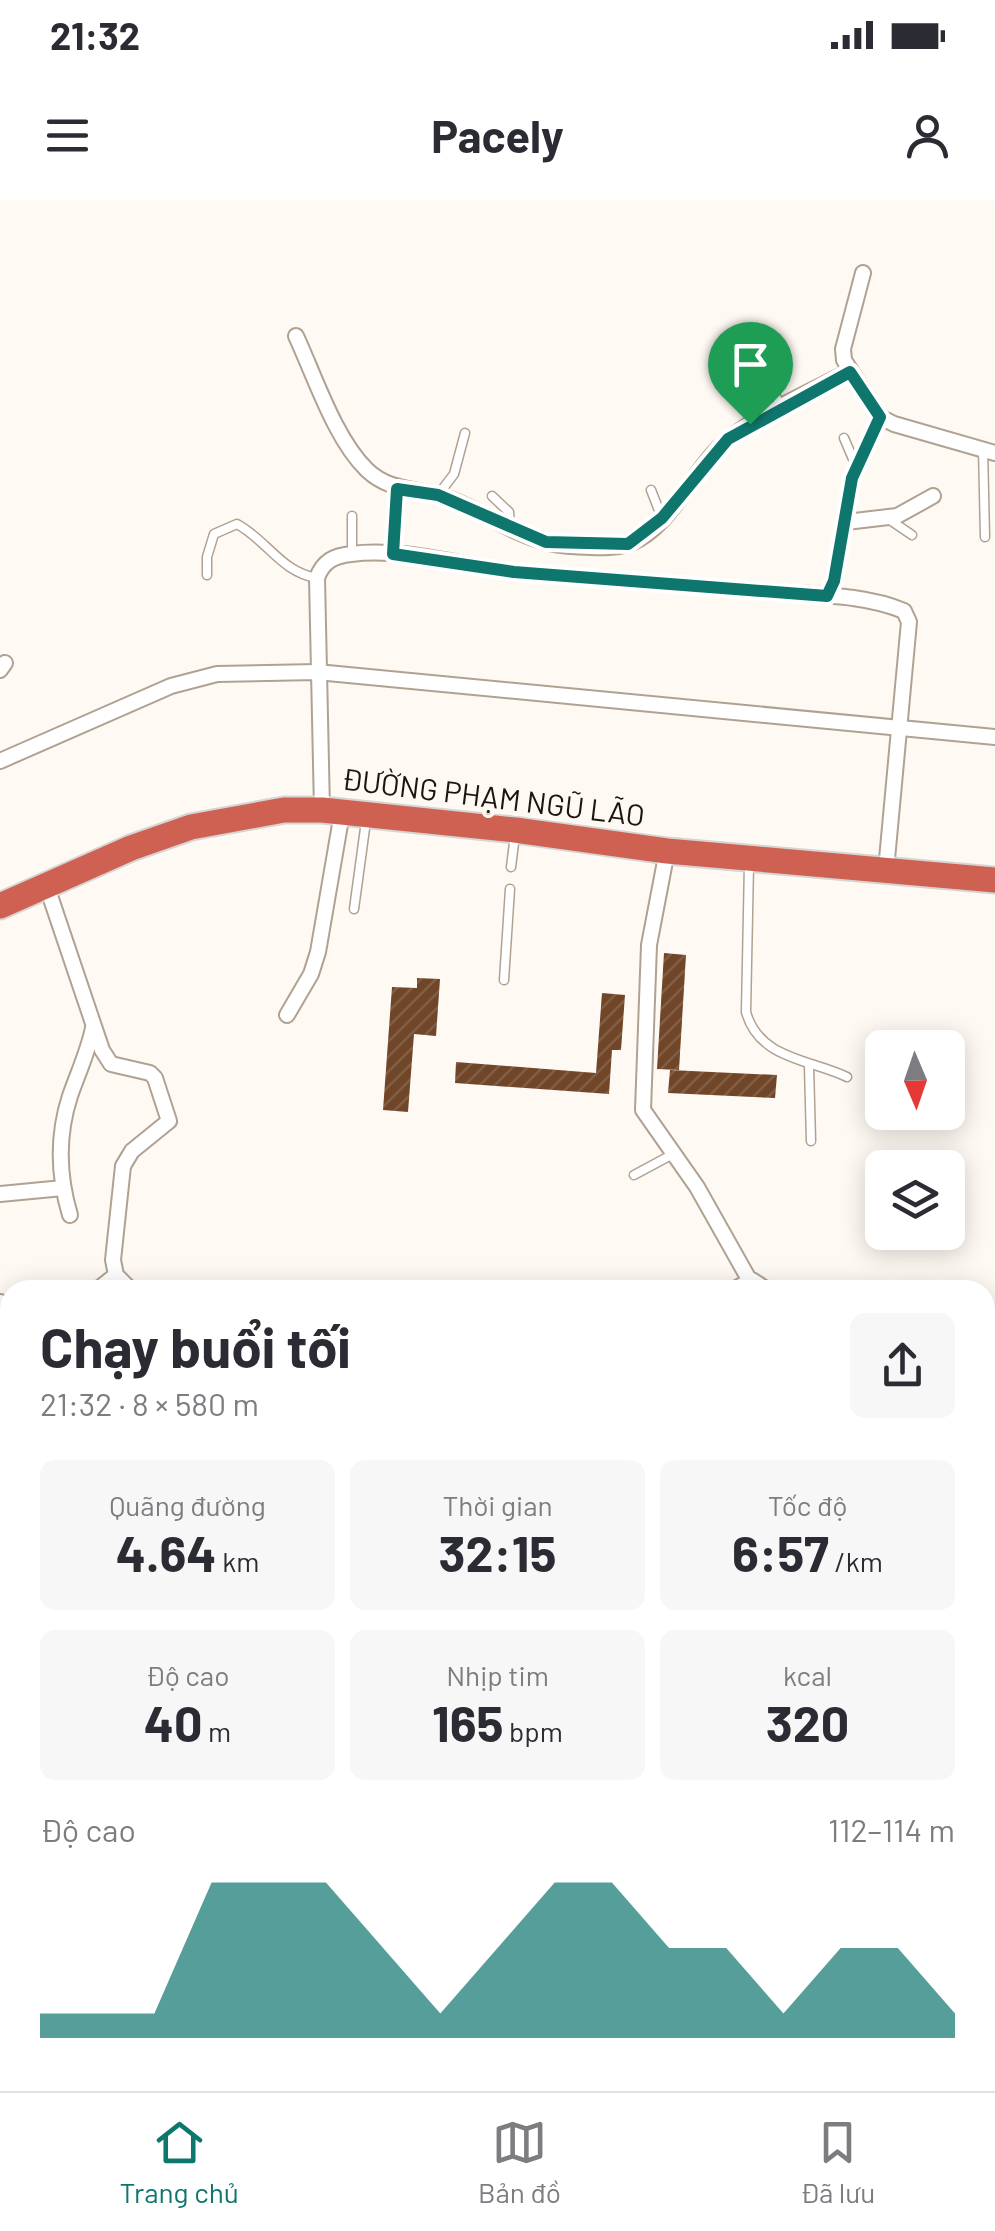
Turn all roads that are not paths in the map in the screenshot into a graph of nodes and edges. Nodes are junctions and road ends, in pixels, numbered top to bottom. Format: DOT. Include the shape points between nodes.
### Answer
graph roads {
  1 [pos="863,273"];
  2 [pos="296,336"];
  3 [pos="850,372"];
  4 [pos="768,381"];
  5 [pos="782,408"];
  6 [pos="880,417"];
  7 [pos="466,433"];
  8 [pos="844,438"];
  9 [pos="989,451"];
  10 [pos="856,466"];
  11 [pos="397,489"];
  12 [pos="651,490"];
  13 [pos="438,495"];
  14 [pos="492,496"];
  15 [pos="933,496"];
  16 [pos="352,516"];
  17 [pos="662,518"];
  18 [pos="887,518"];
  19 [pos="846,522"];
  20 [pos="510,526"];
  21 [pos="912,536"];
  22 [pos="985,537"];
  23 [pos="352,554"];
  24 [pos="393,554"];
  25 [pos="207,574"];
  26 [pos="317,578"];
  27 [pos="827,596"];
  28 [pos="317,672"];
  29 [pos="897,726"];
  30 [pos="995,737"];
  31 [pos="0,761"];
  32 [pos="344,813"];
  33 [pos="515,830"];
  34 [pos="667,851"];
  35 [pos="749,857"];
  36 [pos="512,867"];
  37 [pos="886,870"];
  38 [pos="995,880"];
  39 [pos="47,887"];
  40 [pos="510,889"];
  41 [pos="0,906"];
  42 [pos="354,909"];
  43 [pos="504,980"];
  44 [pos="287,1015"];
  45 [pos="94,1027"];
  46 [pos="809,1066"];
  47 [pos="847,1077"];
  48 [pos="811,1141"];
  49 [pos="675,1152"];
  50 [pos="634,1175"];
  51 [pos="63,1188"];
  52 [pos="0,1194"];
  53 [pos="70,1216"];
  54 [pos="116,1275"];
  55 [pos="110,1280"];
  56 [pos="121,1280"];
  57 [pos="751,1280"];
  1 -- 3 [label="street" via="843,350"];
  2 -- 11 [label="street" via="342,435 364,468"];
  3 -- 5 [label="street"];
  3 -- 6 [label="street"];
  4 -- 5 [label="lane"];
  5 -- 17 [label="street" via="728,439"];
  6 -- 9 [label="street"];
  6 -- 10 [label="street"];
  7 -- 13 [label="lane" via="454,474"];
  8 -- 10 [label="lane"];
  9 -- 22 [label="lane"];
  10 -- 19 [label="street"];
  11 -- 13 [label="street"];
  11 -- 24 [label="street"];
  12 -- 17 [label="lane"];
  13 -- 20 [label="street"];
  14 -- 20 [label="lane" via="509,512"];
  15 -- 18 [label="street"];
  16 -- 23 [label="lane"];
  17 -- 20 [label="street" via="640,538 618,546 546,542"];
  18 -- 19 [label="street"];
  18 -- 21 [label="lane"];
  19 -- 27 [label="street"];
  23 -- 24 [label="street"];
  23 -- 26 [label="street" via="329,559"];
  24 -- 27 [label="street" via="514,572"];
  25 -- 26 [label="lane" via="214,534 237,524 286,566"];
  26 -- 28 [label="street"];
  27 -- 29 [label="street" via="904,611 909,622"];
  28 -- 29 [label="street"];
  28 -- 31 [label="street" via="216,674 171,686"];
  28 -- 32 [label="street"];
  29 -- 30 [label="street"];
  29 -- 37 [label="street"];
  32 -- 33 [label="highway, ĐƯỜNG PHẠM NGŨ LÃO"];
  32 -- 39 [label="highway, ĐƯỜNG PHẠM NGŨ LÃO" via="284,810 192,827"];
  32 -- 42 [label="lane"];
  32 -- 44 [label="street" via="318,952"];
  33 -- 34 [label="highway, ĐƯỜNG PHẠM NGŨ LÃO"];
  33 -- 36 [label="lane"];
  34 -- 35 [label="highway, ĐƯỜNG PHẠM NGŨ LÃO"];
  34 -- 49 [label="street" via="648,946 644,1110"];
  35 -- 37 [label="highway, ĐƯỜNG PHẠM NGŨ LÃO"];
  35 -- 46 [label="lane" via="750,1030"];
  37 -- 38 [label="highway, ĐƯỜNG PHẠM NGŨ LÃO"];
  39 -- 41 [label="highway, ĐƯỜNG PHẠM NGŨ LÃO"];
  39 -- 45 [label="street"];
  40 -- 43 [label="lane"];
  45 -- 51 [label="street" via="68,1102 60,1144"];
  45 -- 54 [label="street" via="111,1064 155,1078 170,1121 123,1166"];
  46 -- 47 [label="lane"];
  46 -- 48 [label="lane"];
  49 -- 50 [label="lane"];
  49 -- 57 [label="street"];
  51 -- 52 [label="street"];
  51 -- 53 [label="street"];
  54 -- 55 [label="street"];
  54 -- 56 [label="street"];
}
